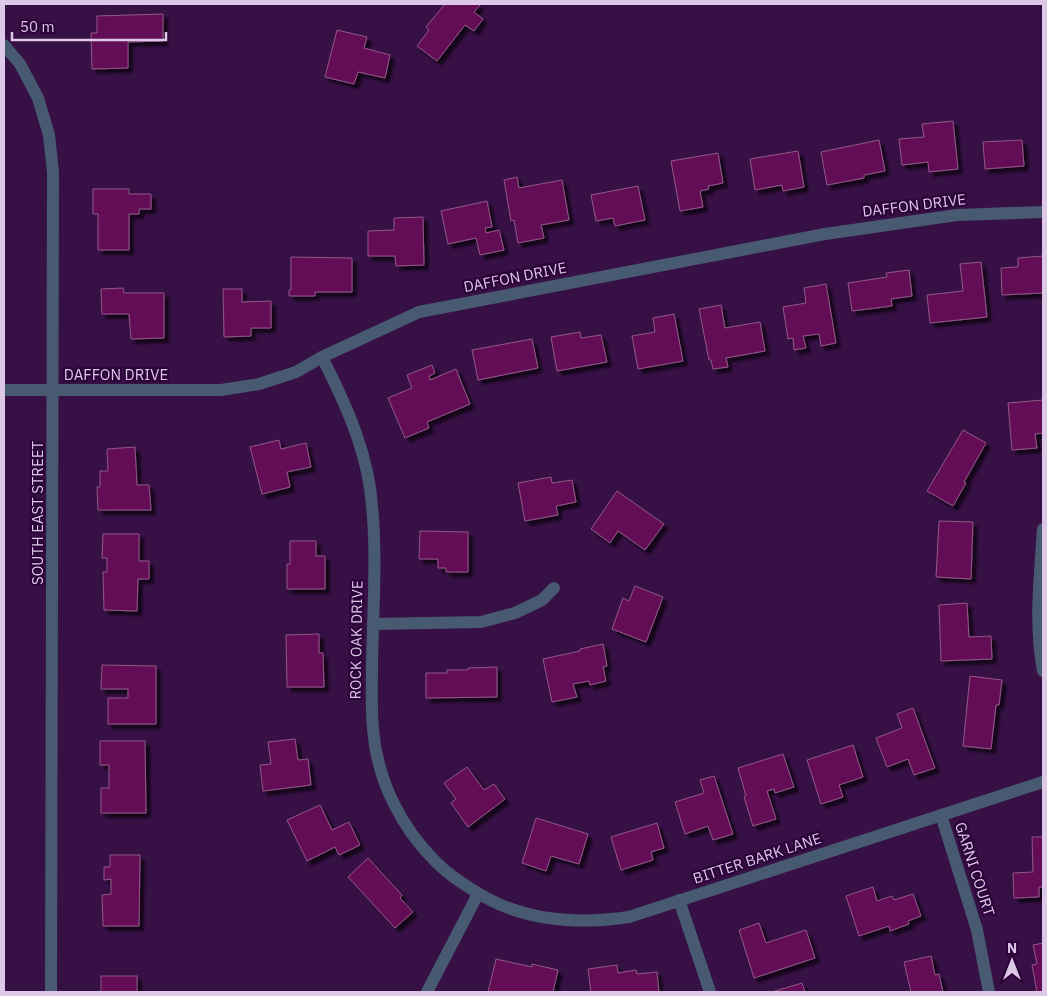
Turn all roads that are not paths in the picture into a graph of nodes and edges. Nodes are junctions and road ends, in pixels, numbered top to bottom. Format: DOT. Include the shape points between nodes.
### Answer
graph roads {
  1 [pos="4,45"];
  2 [pos="1043,212"];
  3 [pos="322,357"];
  4 [pos="4,390"];
  5 [pos="53,390"];
  6 [pos="1043,529"];
  7 [pos="554,588"];
  8 [pos="373,624"];
  9 [pos="1043,670"];
  10 [pos="1043,782"];
  11 [pos="941,815"];
  12 [pos="478,894"];
  13 [pos="678,900"];
  14 [pos="51,992"];
  15 [pos="426,992"];
  16 [pos="710,992"];
  17 [pos="989,992"];
  1 -- 5 [label="street, SOUTH EAST STREET" via="20,64 38,98 49,135 53,172"];
  2 -- 3 [label="street, DAFFON DRIVE" via="957,215 825,234 418,312"];
  3 -- 5 [label="street, DAFFON DRIVE" via="296,372 259,384 220,390"];
  3 -- 8 [label="street, ROCK OAK DRIVE" via="352,422 370,487 374,536"];
  4 -- 5 [label="street, DAFFON DRIVE"];
  5 -- 14 [label="street, SOUTH EAST STREET"];
  6 -- 9 [label="street" via="1038,611"];
  7 -- 8 [label="street" via="542,600 515,613 481,622"];
  8 -- 12 [label="street, ROCK OAK DRIVE" via="373,729 386,787 404,822 426,852"];
  10 -- 11 [label="street, BITTER BARK LANE"];
  11 -- 13 [label="street, BITTER BARK LANE"];
  11 -- 17 [label="street, GARNI COURT" via="977,930"];
  12 -- 13 [label="street, BITTER BARK LANE" via="532,916 561,921 629,917"];
  12 -- 15 [label="street"];
  13 -- 16 [label="street"];
}
